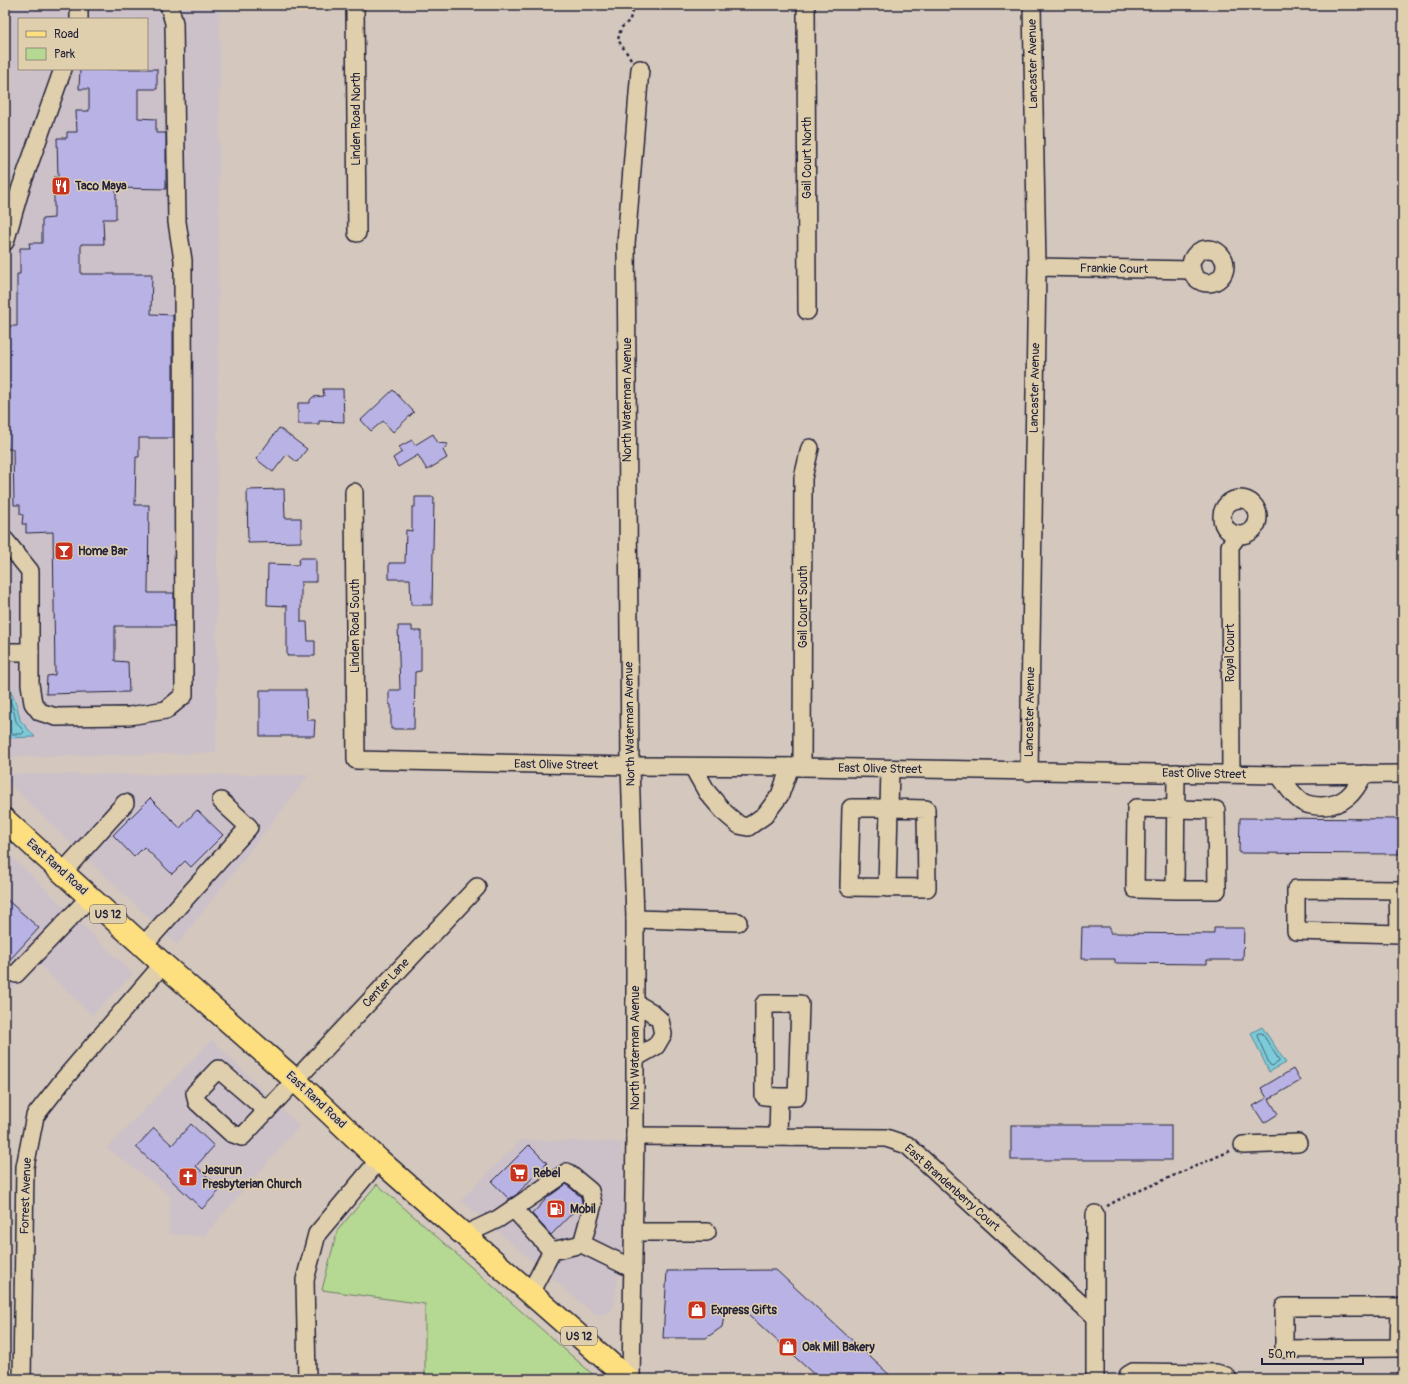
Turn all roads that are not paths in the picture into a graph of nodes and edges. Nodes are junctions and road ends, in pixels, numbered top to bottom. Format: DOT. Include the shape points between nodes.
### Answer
graph roads {
  1 [pos="79,5"];
  2 [pos="155,5"];
  3 [pos="169,5"];
  4 [pos="355,5"];
  5 [pos="806,5"];
  6 [pos="1032,5"];
  7 [pos="79,18"];
  8 [pos="640,69"];
  9 [pos="63,70"];
  10 [pos="356,233"];
  11 [pos="5,242"];
  12 [pos="1037,267"];
  13 [pos="1192,270"];
  14 [pos="808,310"];
  15 [pos="810,448"];
  16 [pos="354,492"];
  17 [pos="1238,535"];
  18 [pos="5,540"];
  19 [pos="5,652"];
  20 [pos="30,652"];
  21 [pos="356,760"];
  22 [pos="630,766"];
  23 [pos="692,767"];
  24 [pos="796,767"];
  25 [pos="890,769"];
  26 [pos="1029,772"];
  27 [pos="1176,773"];
  28 [pos="1231,774"];
  29 [pos="1364,774"];
  30 [pos="1403,774"];
  31 [pos="1279,775"];
  32 [pos="220,802"];
  33 [pos="125,803"];
  34 [pos="889,808"];
  35 [pos="1176,808"];
  36 [pos="5,820"];
  37 [pos="63,872"];
  38 [pos="477,887"];
  39 [pos="887,888"];
  40 [pos="1176,890"];
  41 [pos="90,897"];
  42 [pos="1401,911"];
  43 [pos="634,919"];
  44 [pos="738,922"];
  45 [pos="143,946"];
  46 [pos="163,964"];
  47 [pos="16,974"];
  48 [pos="635,1003"];
  49 [pos="635,1058"];
  50 [pos="295,1080"];
  51 [pos="779,1097"];
  52 [pos="267,1111"];
  53 [pos="635,1136"];
  54 [pos="778,1137"];
  55 [pos="1298,1143"];
  56 [pos="1243,1145"];
  57 [pos="379,1160"];
  58 [pos="514,1209"];
  59 [pos="1095,1214"];
  60 [pos="634,1232"];
  61 [pos="707,1232"];
  62 [pos="464,1235"];
  63 [pos="582,1244"];
  64 [pos="552,1251"];
  65 [pos="633,1269"];
  66 [pos="530,1293"];
  67 [pos="1094,1316"];
  68 [pos="1402,1328"];
  69 [pos="22,1379"];
  70 [pos="307,1379"];
  71 [pos="628,1379"];
  72 [pos="631,1379"];
  73 [pos="1095,1379"];
  74 [pos="1127,1379"];
  75 [pos="1228,1379"];
  1 -- 7 [label="street"];
  2 -- 3 [label="street"];
  3 -- 20 [label="street" via="174,23 177,222 183,260 184,694 166,710 129,716 56,717 40,712 33,704"];
  4 -- 10 [label="street, Linden Road North"];
  5 -- 14 [label="street, Gail Court North"];
  6 -- 12 [label="street, Lancaster Avenue"];
  8 -- 22 [label="street, North Waterman Avenue" via="626,244"];
  9 -- 11 [label="street" via="21,187"];
  12 -- 13 [label="street, Frankie Court"];
  12 -- 26 [label="street, Lancaster Avenue"];
  15 -- 24 [label="street, Gail Court South" via="804,478"];
  16 -- 21 [label="street, Linden Road South"];
  17 -- 28 [label="street, Royal Court" via="1230,546"];
  18 -- 20 [label="street" via="30,571"];
  19 -- 20 [label="street"];
  21 -- 22 [label="street, East Olive Street"];
  22 -- 23 [label="street, East Olive Street"];
  22 -- 43 [label="street, North Waterman Avenue"];
  23 -- 24 [label="street, East Olive Street"];
  23 -- 24 [label="street, Gail Court South" via="706,792 725,813 739,825 748,827 765,815"];
  24 -- 25 [label="street, East Olive Street"];
  25 -- 26 [label="street, East Olive Street"];
  25 -- 34 [label="street"];
  26 -- 27 [label="street, East Olive Street"];
  27 -- 28 [label="street, East Olive Street"];
  27 -- 35 [label="street"];
  28 -- 31 [label="street, East Olive Street"];
  29 -- 30 [label="street, East Olive Street"];
  29 -- 31 [label="street, East Olive Street"];
  29 -- 31 [label="street" via="1347,797 1329,806 1304,803 1295,796"];
  32 -- 45 [label="street" via="249,827"];
  33 -- 37 [label="street"];
  34 -- 39 [label="street"];
  34 -- 39 [label="street" via="851,808 850,887"];
  34 -- 39 [label="street" via="926,809 927,888"];
  35 -- 40 [label="street"];
  35 -- 40 [label="street" via="1216,810 1217,890"];
  35 -- 40 [label="street" via="1136,808 1135,889"];
  36 -- 37 [label="main road, East Rand Road / US 12"];
  37 -- 41 [label="main road, East Rand Road / US 12"];
  38 -- 50 [label="street, Center Lane"];
  41 -- 45 [label="main road, East Rand Road / US 12"];
  41 -- 47 [label="street"];
  42 -- 42 [label="street" via="1399,934 1296,932 1296,889 1398,890"];
  43 -- 44 [label="street"];
  43 -- 48 [label="street, North Waterman Avenue"];
  45 -- 46 [label="main road, East Rand Road / US 12"];
  46 -- 50 [label="main road, East Rand Road / US 12"];
  46 -- 69 [label="street, Forrest Avenue" via="35,1116 25,1167"];
  48 -- 49 [label="street, North Waterman Avenue"];
  48 -- 49 [label="street" via="660,1020 663,1034 656,1046"];
  49 -- 53 [label="street, North Waterman Avenue"];
  50 -- 52 [label="street, Center Lane"];
  50 -- 57 [label="main road, East Rand Road / US 12"];
  51 -- 51 [label="street" via="764,1096 764,1004 800,1004 798,1097"];
  51 -- 54 [label="street"];
  52 -- 52 [label="street, Center Lane" via="242,1137 231,1133 197,1102 195,1093 218,1069"];
  53 -- 54 [label="street, East Brandenberry Court"];
  53 -- 60 [label="street, North Waterman Avenue"];
  54 -- 67 [label="street, East Brandenberry Court" via="886,1138 907,1145"];
  55 -- 56 [label="street"];
  57 -- 62 [label="main road, East Rand Road / US 12"];
  57 -- 70 [label="street" via="317,1234 305,1280"];
  58 -- 62 [label="street"];
  58 -- 63 [label="street" via="567,1172 590,1191 593,1204"];
  58 -- 64 [label="street"];
  59 -- 67 [label="street"];
  60 -- 61 [label="street"];
  60 -- 65 [label="street, North Waterman Avenue"];
  62 -- 66 [label="main road, East Rand Road / US 12"];
  63 -- 64 [label="street"];
  63 -- 65 [label="street"];
  64 -- 66 [label="street"];
  65 -- 72 [label="street, North Waterman Avenue"];
  66 -- 71 [label="main road, East Rand Road / US 12"];
  67 -- 73 [label="street"];
  68 -- 68 [label="street" via="1400,1307 1284,1307 1284,1349 1399,1348"];
  74 -- 75 [label="street" via="1133,1372 1216,1373"];
}
